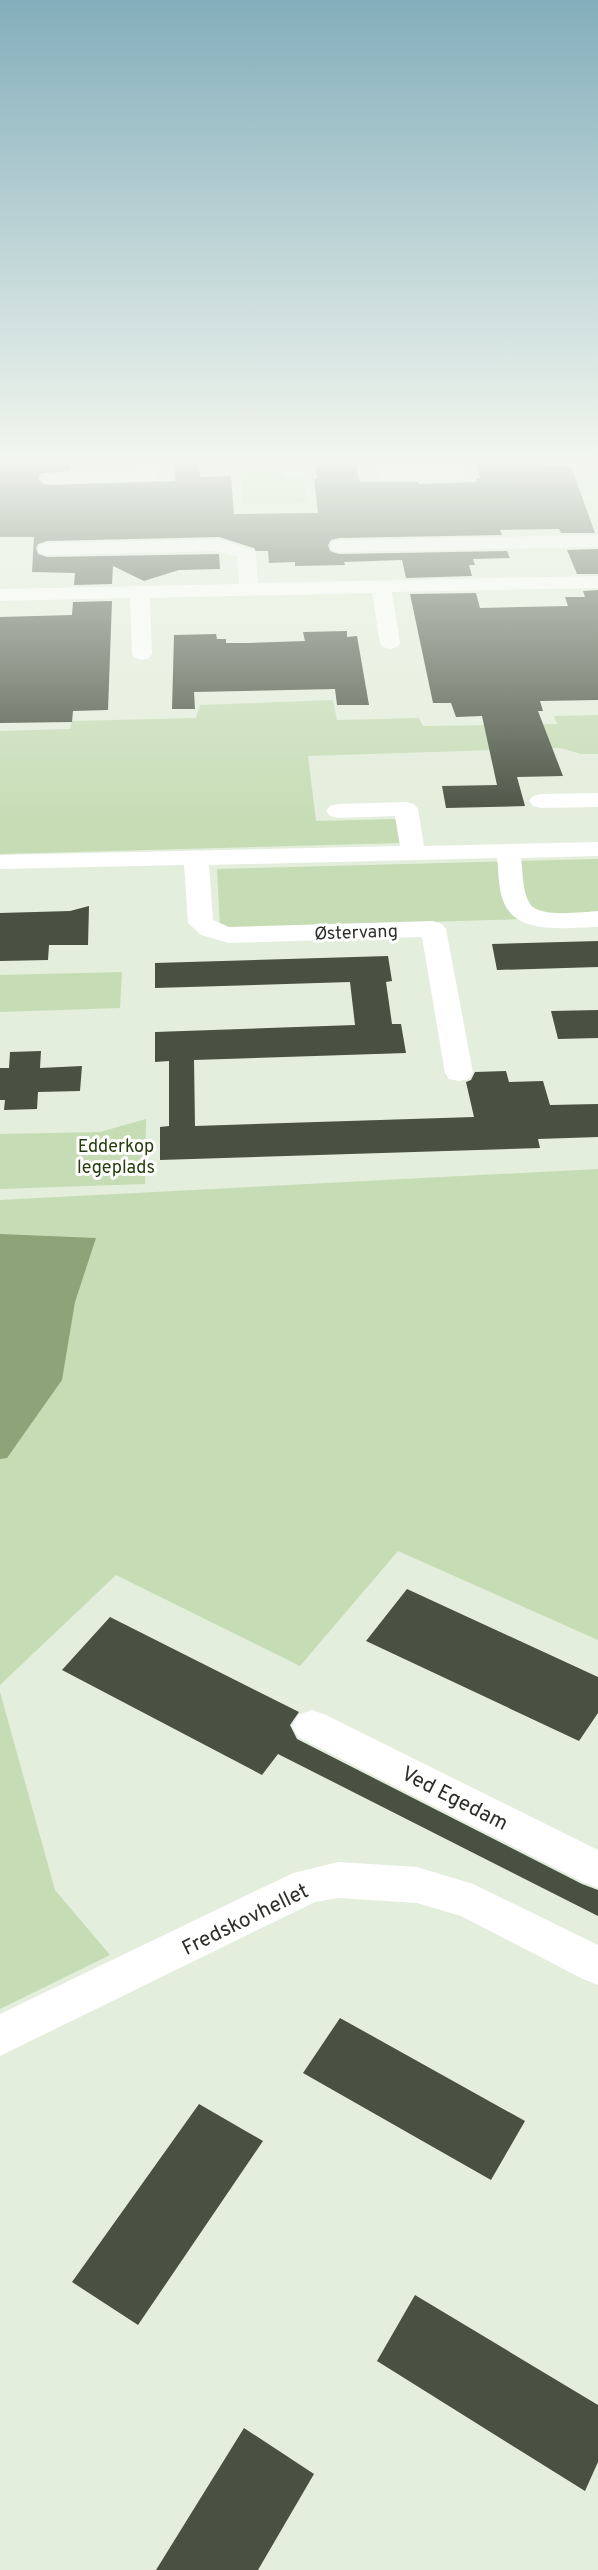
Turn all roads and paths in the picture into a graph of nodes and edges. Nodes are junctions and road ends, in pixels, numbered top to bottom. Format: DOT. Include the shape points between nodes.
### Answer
graph roads {
  1 [pos="248,583"];
  2 [pos="562,583"];
  3 [pos="381,587"];
  4 [pos="249,590"];
  5 [pos="140,592"];
  6 [pos="0,595"];
  7 [pos="390,643"];
  8 [pos="142,654"];
  9 [pos="598,800"];
  10 [pos="541,801"];
  11 [pos="338,811"];
  12 [pos="598,849"];
  13 [pos="508,850"];
  14 [pos="413,851"];
  15 [pos="196,858"];
  16 [pos="0,862"];
  17 [pos="598,919"];
  18 [pos="459,1073"];
  19 [pos="312,1726"];
  20 [pos="598,1870"];
  21 [pos="598,1965"];
  22 [pos="0,2036"];
  1 -- 4 [label="street"];
  2 -- 3 [label="street"];
  3 -- 4 [label="street"];
  3 -- 7 [label="street"];
  4 -- 5 [label="street"];
  5 -- 6 [label="street"];
  5 -- 8 [label="street"];
  9 -- 10 [label="street"];
  11 -- 14 [label="street" via="406,809"];
  12 -- 13 [label="street"];
  13 -- 14 [label="street"];
  13 -- 17 [label="street" via="518,905 525,913 551,920"];
  14 -- 15 [label="street"];
  15 -- 16 [label="street"];
  15 -- 18 [label="street, Østervang" via="201,923 210,930 229,935 433,929"];
  19 -- 20 [label="street, Ved Egedam"];
  21 -- 22 [label="street, Fredskovhellet" via="473,1902 417,1885 338,1880 308,1886"];
}
